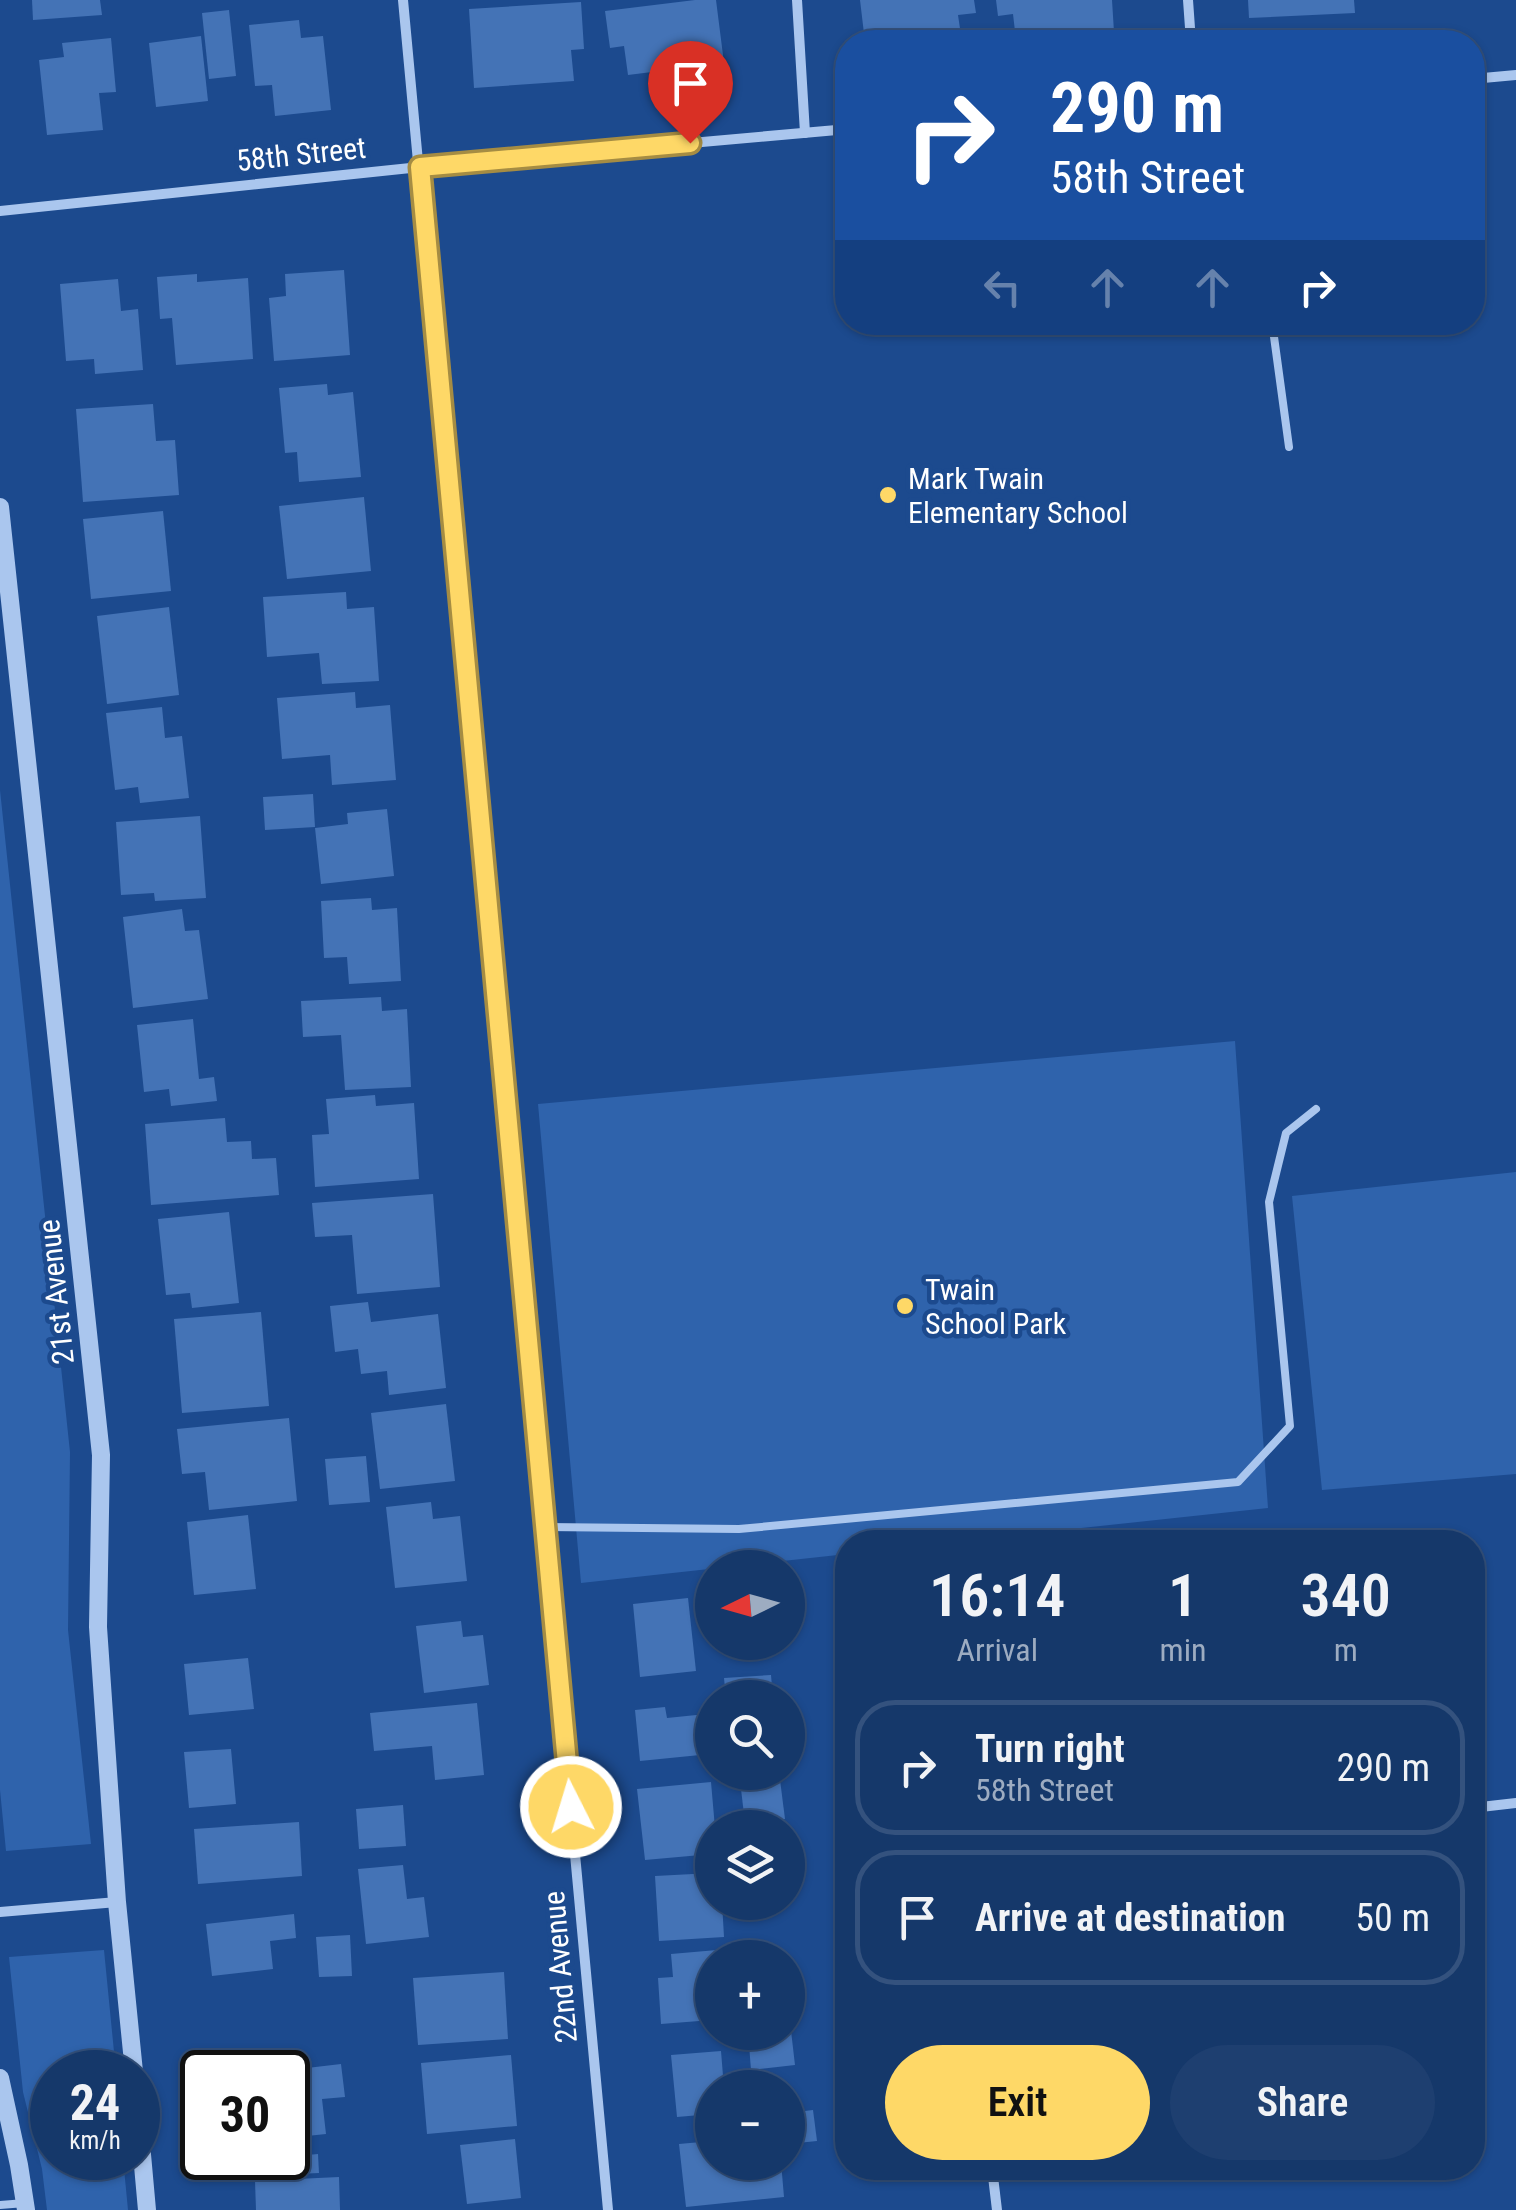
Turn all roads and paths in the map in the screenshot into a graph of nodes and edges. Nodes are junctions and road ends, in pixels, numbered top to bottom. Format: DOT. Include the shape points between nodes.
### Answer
graph roads {
  1 [pos="404,0"];
  2 [pos="798,0"];
  3 [pos="1188,0"];
  4 [pos="1190,30"];
  5 [pos="1516,75"];
  6 [pos="1485,77"];
  7 [pos="835,130"];
  8 [pos="806,132"];
  9 [pos="420,167"];
  10 [pos="0,212"];
  11 [pos="1274,335"];
  12 [pos="1289,447"];
  13 [pos="0,508"];
  14 [pos="1316,1109"];
  15 [pos="545,1527"];
  16 [pos="1516,1803"];
  17 [pos="1485,1807"];
  18 [pos="118,1902"];
  19 [pos="0,1912"];
  20 [pos="132,2050"];
  21 [pos="0,2078"];
  22 [pos="144,2180"];
  23 [pos="993,2180"];
  24 [pos="0,2205"];
  25 [pos="26,2206"];
  26 [pos="147,2210"];
  27 [pos="608,2210"];
  28 [pos="997,2210"];
  1 -- 9 [label="street, 22nd Avenue"];
  2 -- 8 [label="street"];
  3 -- 4 [label="street"];
  5 -- 6 [label="street"];
  7 -- 8 [label="street, 58th Street"];
  8 -- 9 [label="street, 58th Street"];
  9 -- 10 [label="street, 58th Street"];
  9 -- 15 [label="street, 22nd Avenue"];
  11 -- 12 [label="lane"];
  13 -- 18 [label="street, 21st Avenue" via="101,1455 98,1627"];
  14 -- 15 [label="lane" via="1286,1133 1269,1202 1290,1426 1238,1482 739,1529"];
  15 -- 27 [label="street, 22nd Avenue"];
  16 -- 17 [label="street"];
  18 -- 19 [label="street"];
  18 -- 20 [label="street, 21st Avenue"];
  21 -- 25 [label="street"];
  22 -- 26 [label="street"];
  23 -- 28 [label="street"];
  24 -- 25 [label="lane"];
}
